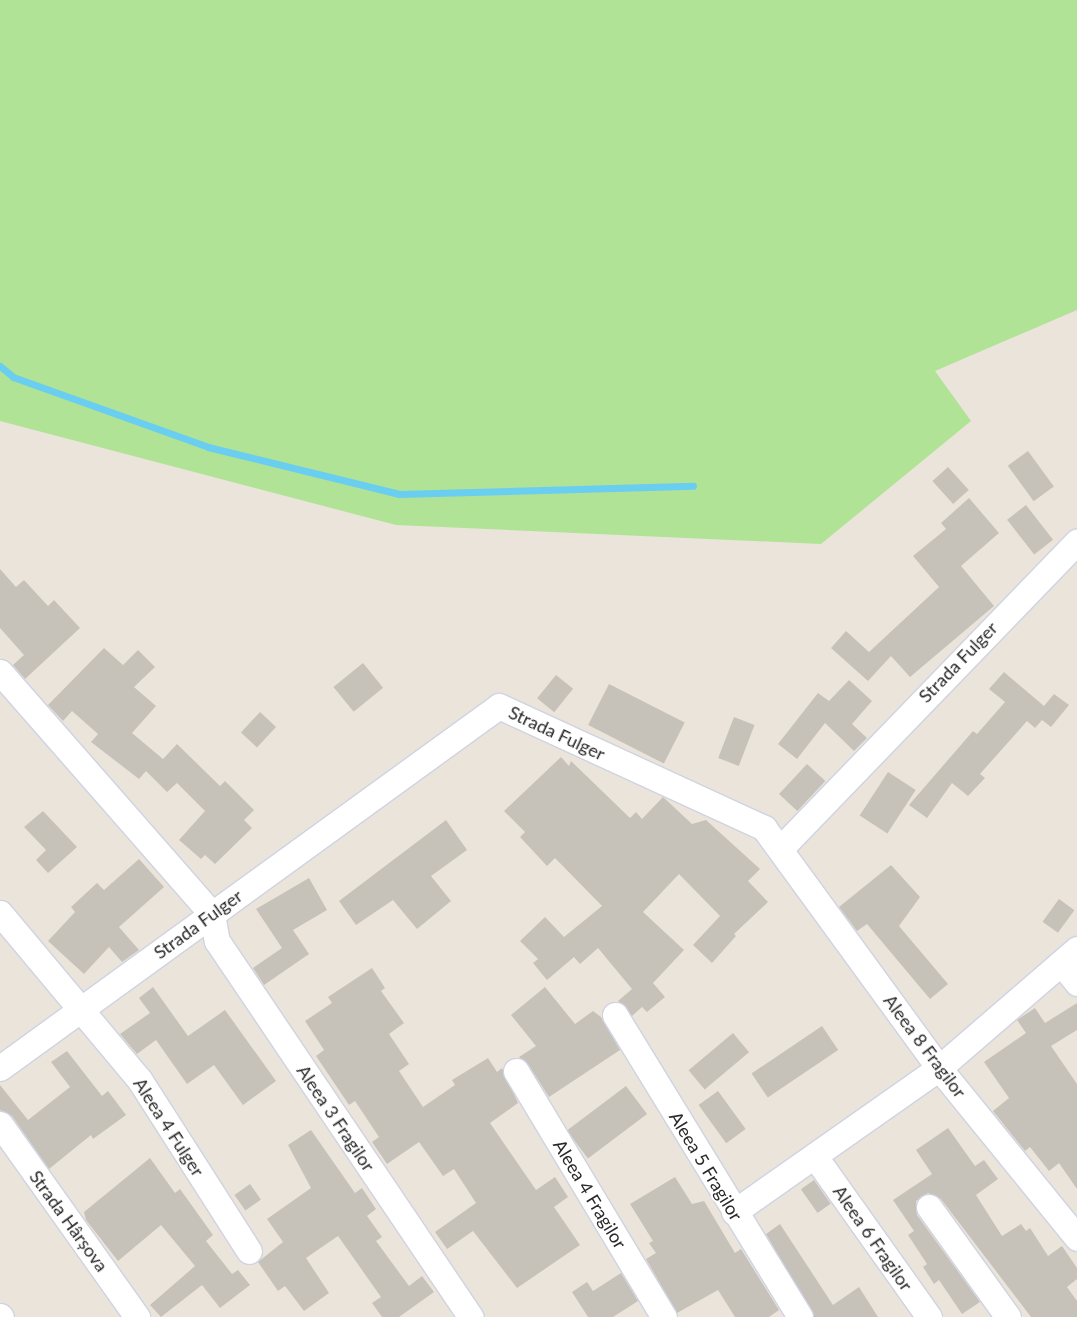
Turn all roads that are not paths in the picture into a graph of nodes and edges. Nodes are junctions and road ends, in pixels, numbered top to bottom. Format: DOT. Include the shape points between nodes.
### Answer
graph roads {
  1 [pos="1077,541"];
  2 [pos="0,672"];
  3 [pos="781,848"];
  4 [pos="0,914"];
  5 [pos="212,914"];
  6 [pos="1069,956"];
  7 [pos="1077,983"];
  8 [pos="82,1008"];
  9 [pos="615,1015"];
  10 [pos="0,1068"];
  11 [pos="939,1068"];
  12 [pos="516,1071"];
  13 [pos="0,1124"];
  14 [pos="816,1158"];
  15 [pos="928,1207"];
  16 [pos="734,1212"];
  17 [pos="1077,1238"];
  18 [pos="248,1251"];
  19 [pos="138,1317"];
  20 [pos="471,1317"];
  21 [pos="664,1317"];
  22 [pos="800,1317"];
  23 [pos="929,1317"];
  24 [pos="1008,1317"];
  1 -- 3 [label="street, Strada Fulger"];
  2 -- 5 [label="street"];
  3 -- 5 [label="street, Strada Fulger" via="764,828 499,706"];
  3 -- 11 [label="street, Aleea 8 Fragilor"];
  4 -- 8 [label="street, Aleea 4 Fulger"];
  5 -- 8 [label="street, Strada Fulger"];
  5 -- 20 [label="street, Aleea 3 Fragilor" via="217,941"];
  6 -- 7 [label="street"];
  6 -- 11 [label="street"];
  8 -- 10 [label="street, Strada Fulger"];
  8 -- 18 [label="street, Aleea 4 Fulger" via="139,1079"];
  9 -- 16 [label="street, Aleea 5 Fragilor"];
  11 -- 14 [label="street"];
  11 -- 17 [label="street, Aleea 8 Fragilor"];
  12 -- 21 [label="street, Aleea 4 Fragilor"];
  13 -- 19 [label="street, Strada Hârșova"];
  14 -- 16 [label="street"];
  14 -- 23 [label="street, Aleea 6 Fragilor"];
  15 -- 24 [label="street"];
  16 -- 22 [label="street, Aleea 5 Fragilor"];
}
